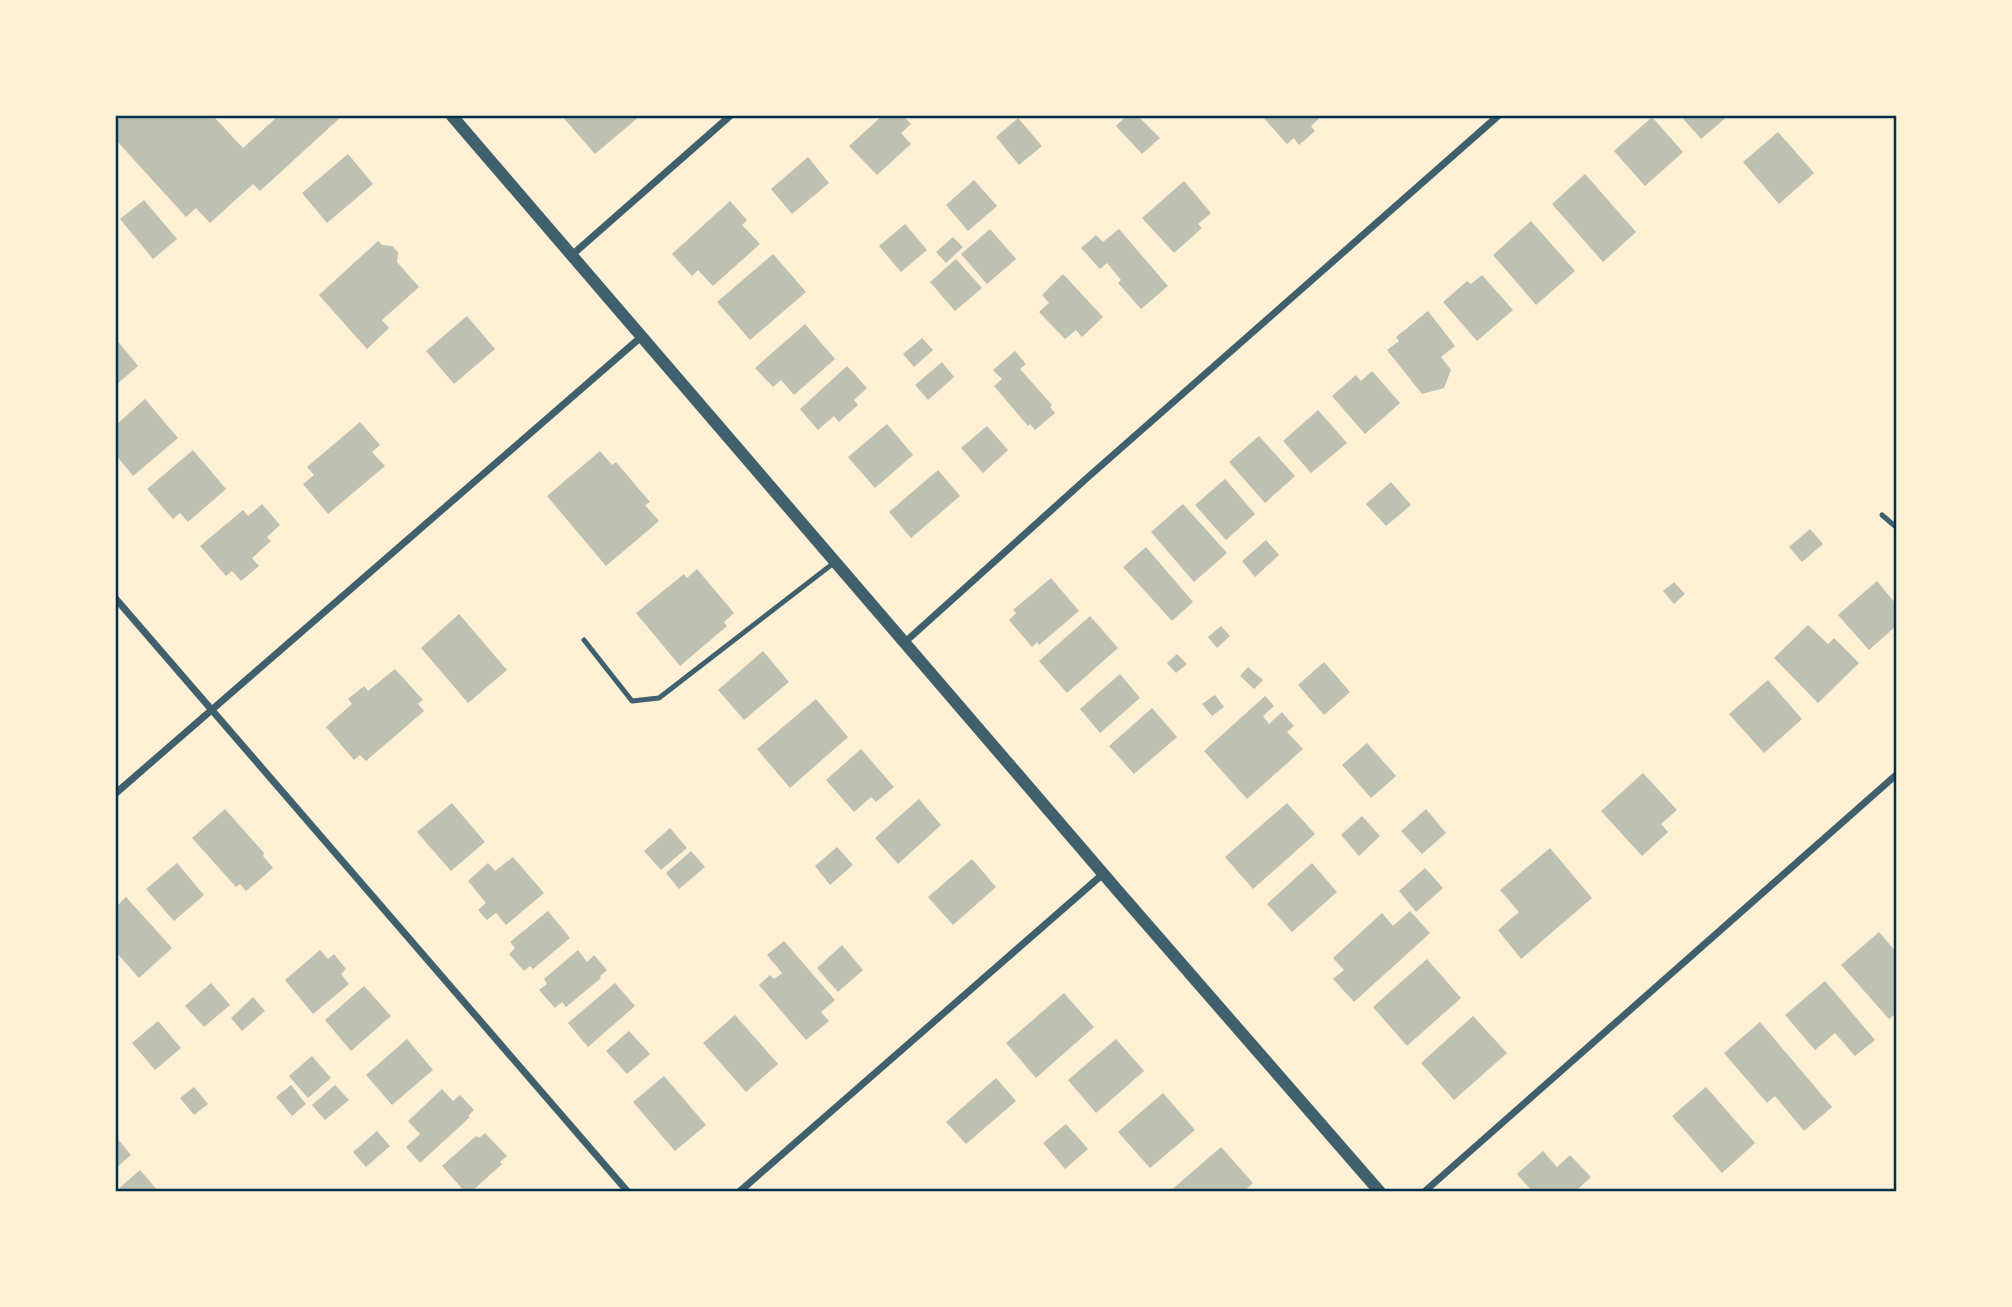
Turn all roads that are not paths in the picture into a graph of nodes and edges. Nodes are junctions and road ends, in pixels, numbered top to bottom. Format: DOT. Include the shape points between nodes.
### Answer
graph roads {
  1 [pos="452,116"];
  2 [pos="730,116"];
  3 [pos="1498,116"];
  4 [pos="572,255"];
  5 [pos="641,337"];
  6 [pos="1882,515"];
  7 [pos="1896,527"];
  8 [pos="835,562"];
  9 [pos="116,599"];
  10 [pos="584,640"];
  11 [pos="904,643"];
  12 [pos="211,710"];
  13 [pos="1896,775"];
  14 [pos="116,793"];
  15 [pos="1103,874"];
  16 [pos="628,1192"];
  17 [pos="739,1192"];
  18 [pos="1380,1192"];
  19 [pos="1424,1192"];
  1 -- 4 [label="street"];
  2 -- 4 [label="street"];
  3 -- 11 [label="street"];
  4 -- 5 [label="street"];
  5 -- 8 [label="street"];
  5 -- 12 [label="street"];
  6 -- 7 [label="lane"];
  8 -- 10 [label="lane" via="659,698 632,701"];
  8 -- 11 [label="street"];
  9 -- 12 [label="street"];
  11 -- 15 [label="street"];
  12 -- 14 [label="street"];
  12 -- 16 [label="street"];
  13 -- 19 [label="street"];
  15 -- 17 [label="street"];
  15 -- 18 [label="street"];
}
